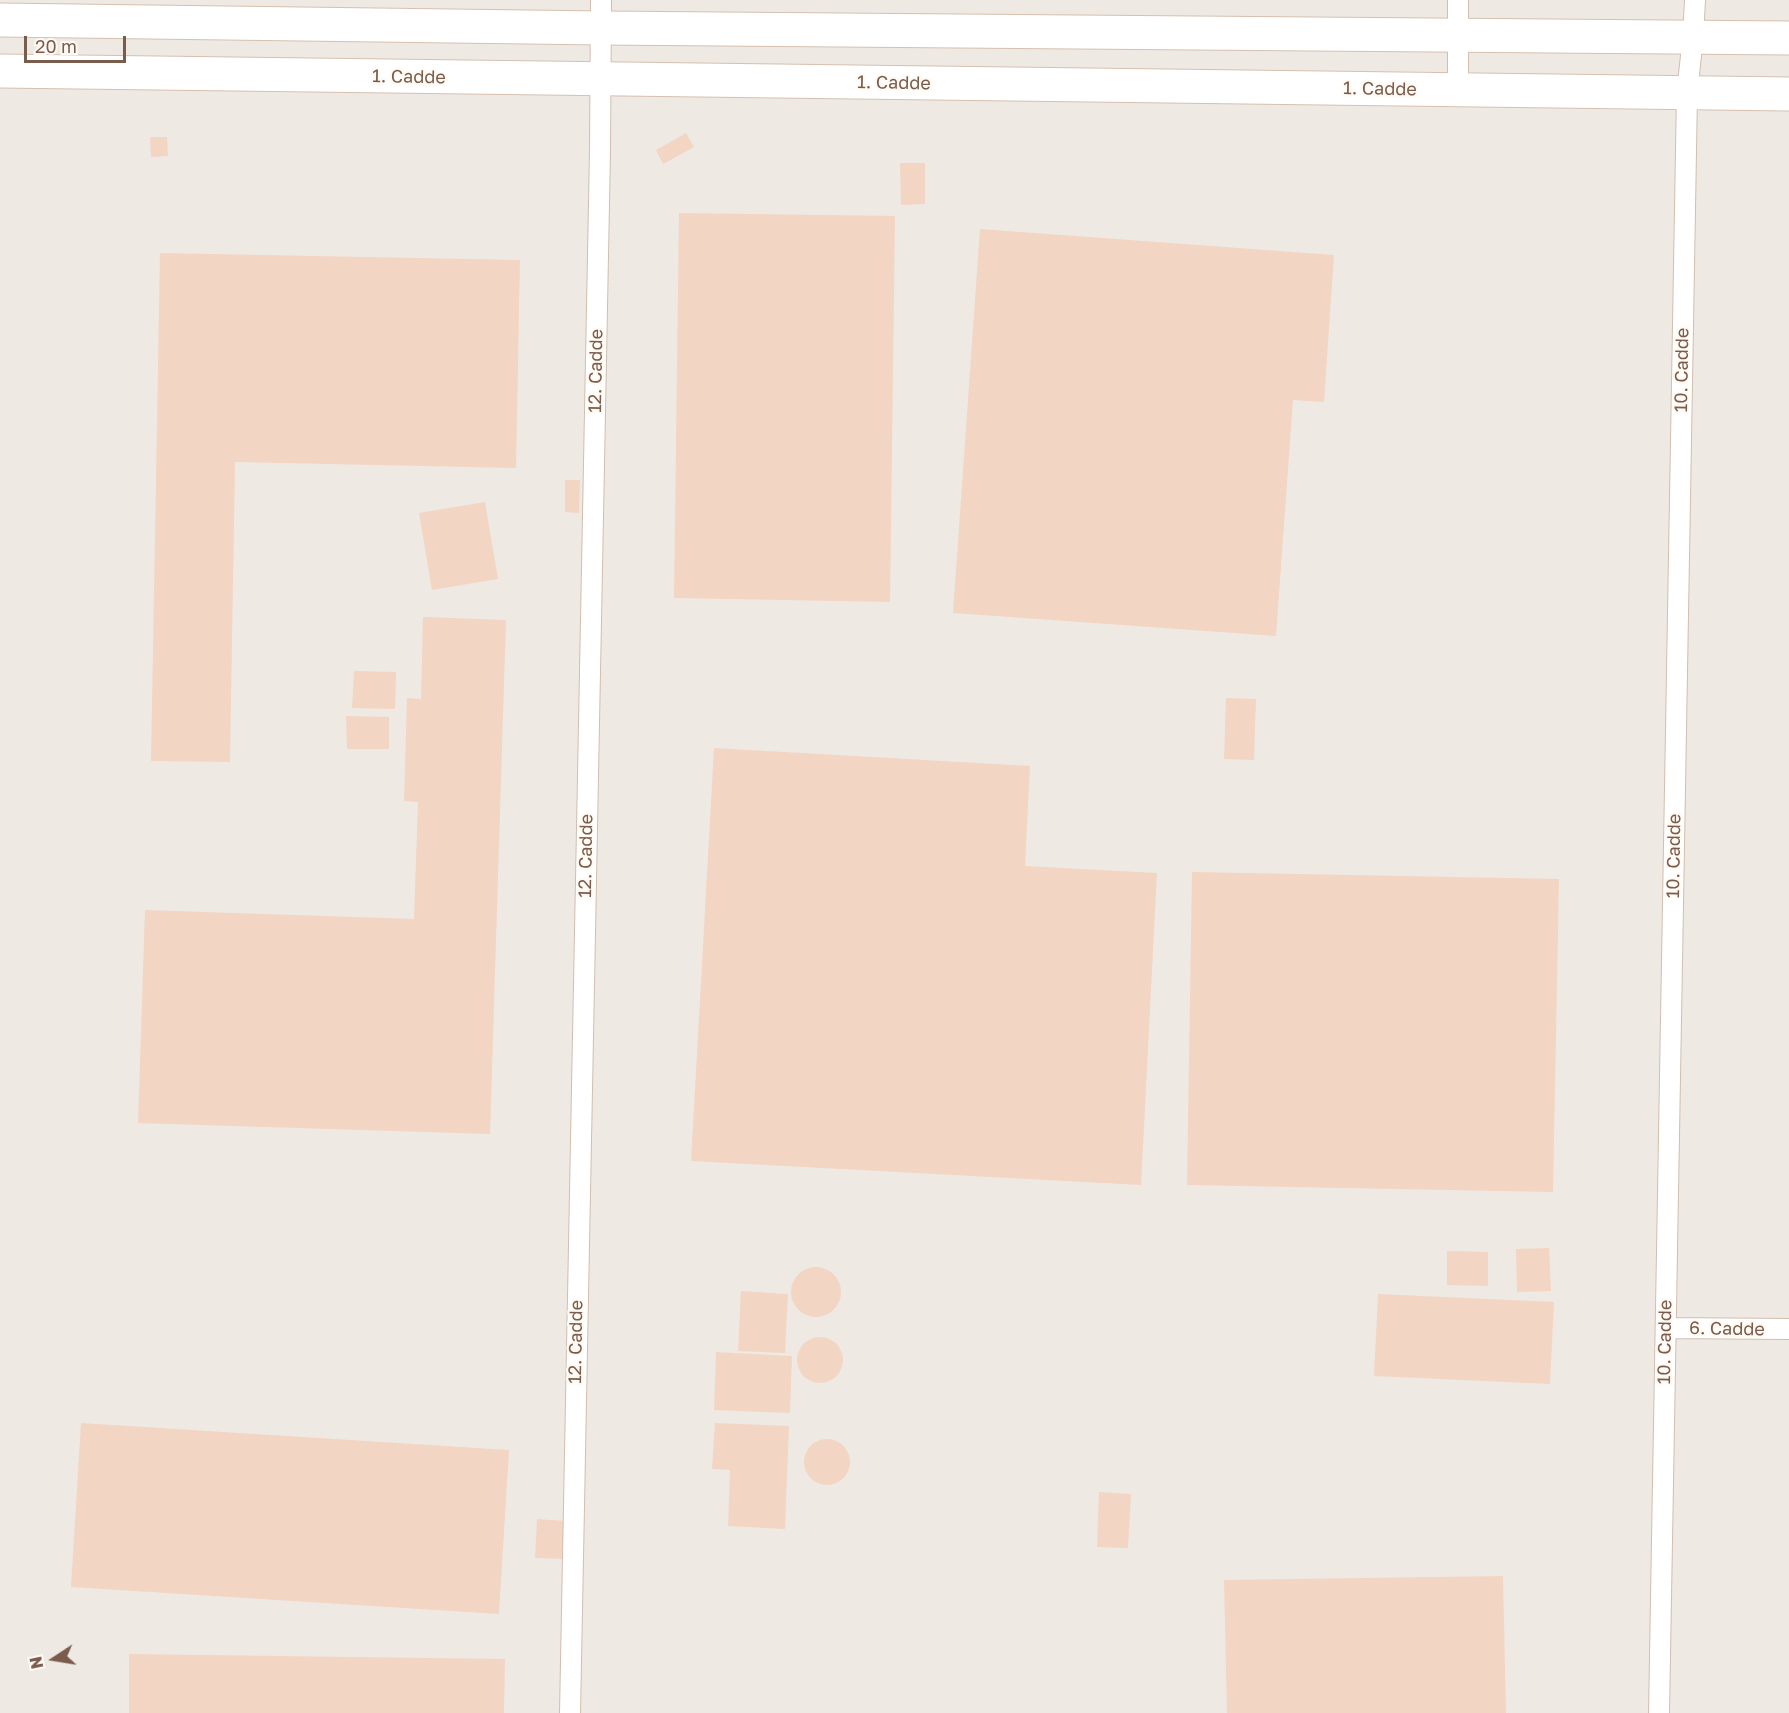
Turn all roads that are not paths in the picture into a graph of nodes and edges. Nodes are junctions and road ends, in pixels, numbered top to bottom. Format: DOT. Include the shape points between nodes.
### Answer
graph roads {
  1 [pos="1458,0"];
  2 [pos="1695,0"];
  3 [pos="601,14"];
  4 [pos="0,20"];
  5 [pos="1457,35"];
  6 [pos="1693,37"];
  7 [pos="1789,38"];
  8 [pos="0,71"];
  9 [pos="600,79"];
  10 [pos="1458,90"];
  11 [pos="1687,93"];
  12 [pos="1789,94"];
  13 [pos="1666,1328"];
  14 [pos="1789,1329"];
  15 [pos="570,1713"];
  16 [pos="1659,1713"];
  1 -- 5 [label="lane"];
  2 -- 6 [label="lane, 10. Cadde"];
  3 -- 4 [label="street"];
  3 -- 5 [label="street"];
  3 -- 9 [label="lane, 12. Cadde"];
  5 -- 6 [label="street"];
  5 -- 10 [label="lane"];
  6 -- 7 [label="street"];
  6 -- 11 [label="lane, 10. Cadde"];
  8 -- 9 [label="street, 1. Cadde"];
  9 -- 10 [label="street, 1. Cadde"];
  9 -- 15 [label="lane, 12. Cadde"];
  10 -- 11 [label="street, 1. Cadde"];
  11 -- 12 [label="street, 1. Cadde"];
  11 -- 13 [label="lane, 10. Cadde"];
  13 -- 14 [label="lane, 6. Cadde"];
  13 -- 16 [label="lane, 10. Cadde"];
}
